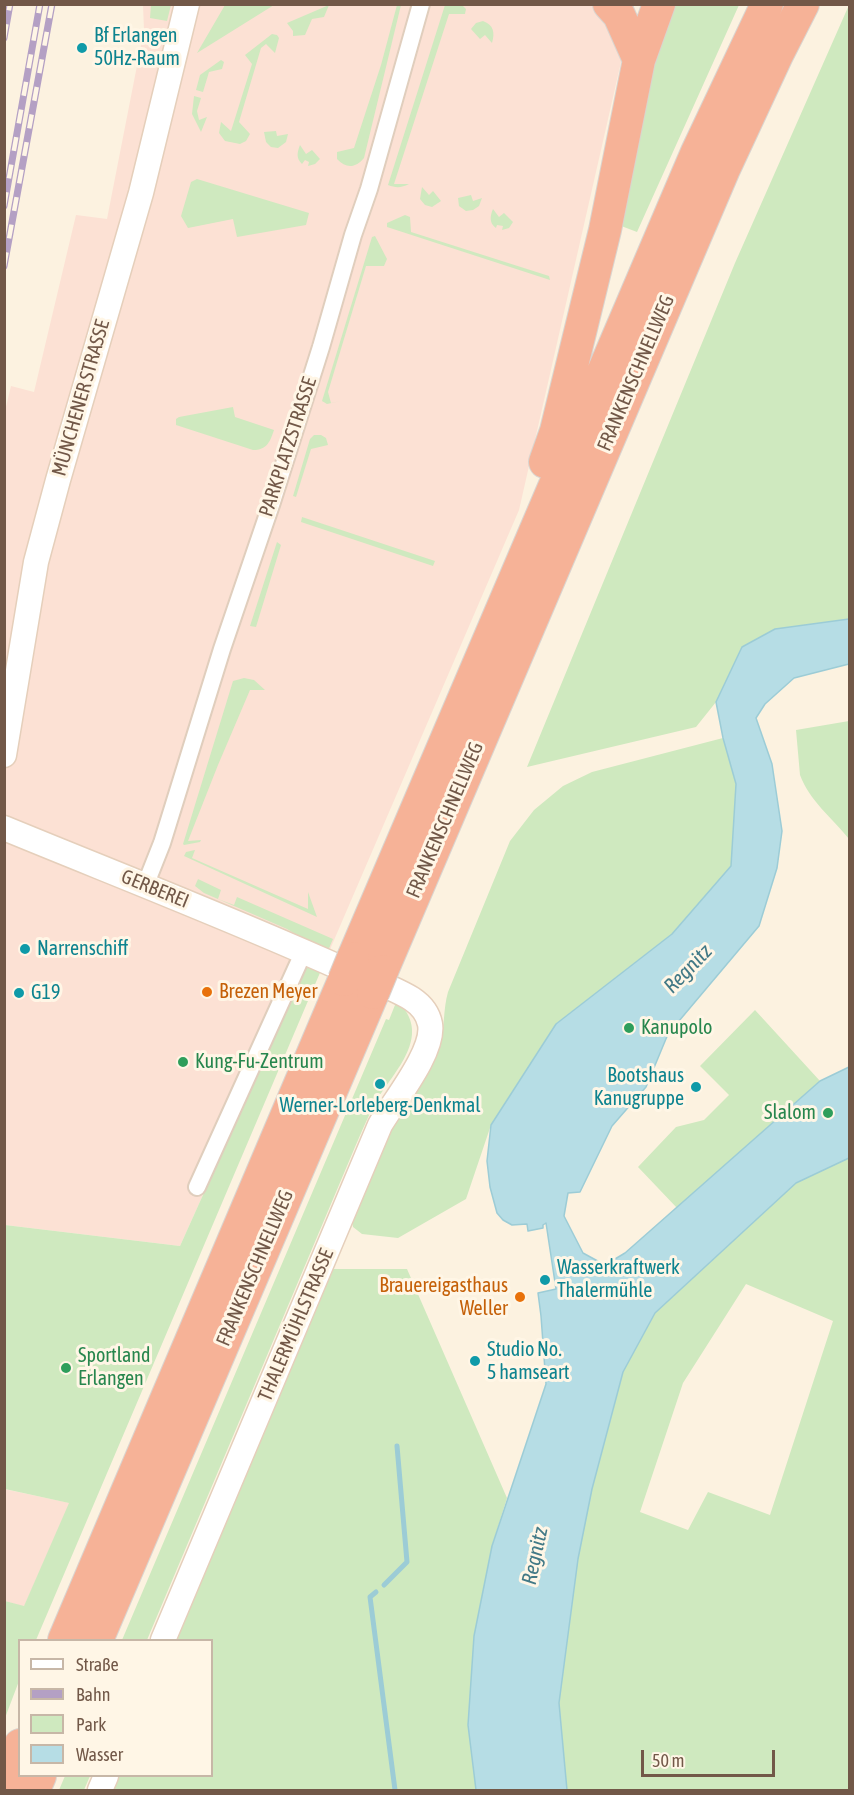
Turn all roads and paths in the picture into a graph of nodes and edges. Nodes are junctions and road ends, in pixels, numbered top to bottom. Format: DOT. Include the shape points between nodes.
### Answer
graph roads {
  1 [pos="179,4"];
  2 [pos="187,4"];
  3 [pos="204,4"];
  4 [pos="421,4"];
  5 [pos="609,4"];
  6 [pos="659,4"];
  7 [pos="767,4"];
  8 [pos="803,4"];
  9 [pos="176,48"];
  10 [pos="639,60"];
  11 [pos="513,584"];
  12 [pos="4,755"];
  13 [pos="4,828"];
  14 [pos="145,886"];
  15 [pos="304,951"];
  16 [pos="426,1014"];
  17 [pos="197,1187"];
  18 [pos="65,1639"];
  19 [pos="98,1639"];
  20 [pos="164,1639"];
  21 [pos="18,1750"];
  22 [pos="40,1777"];
  23 [pos="106,1777"];
  24 [pos="4,1781"];
  25 [pos="34,1791"];
  26 [pos="100,1791"];
  1 -- 9 [label="main road"];
  2 -- 9 [label="main road, MÜNCHENER STRASSE"];
  3 -- 9 [label="main road, MÜNCHENER STRASSE"];
  4 -- 14 [label="street, PARKPLATZSTRASSE" via="319,354"];
  5 -- 10 [label="highway" via="619,15"];
  6 -- 10 [label="highway"];
  7 -- 11 [label="highway, FRANKENSCHNELLWEG" via="697,152"];
  8 -- 19 [label="highway, FRANKENSCHNELLWEG" via="724,169"];
  9 -- 12 [label="main road, MÜNCHENER STRASSE" via="141,193 36,562"];
  10 -- 11 [label="highway" via="605,230 556,431 529,506"];
  11 -- 18 [label="highway, FRANKENSCHNELLWEG"];
  13 -- 14 [label="main road, GERBEREI"];
  14 -- 15 [label="main road, GERBEREI"];
  15 -- 16 [label="main road, GERBEREI" via="413,1000"];
  15 -- 17 [label="street"];
  16 -- 20 [label="main road, THALERMÜHLSTRASSE" via="430,1036 424,1054 380,1125"];
  21 -- 24 [label="highway"];
  22 -- 25 [label="highway"];
  23 -- 26 [label="main road"];
}
